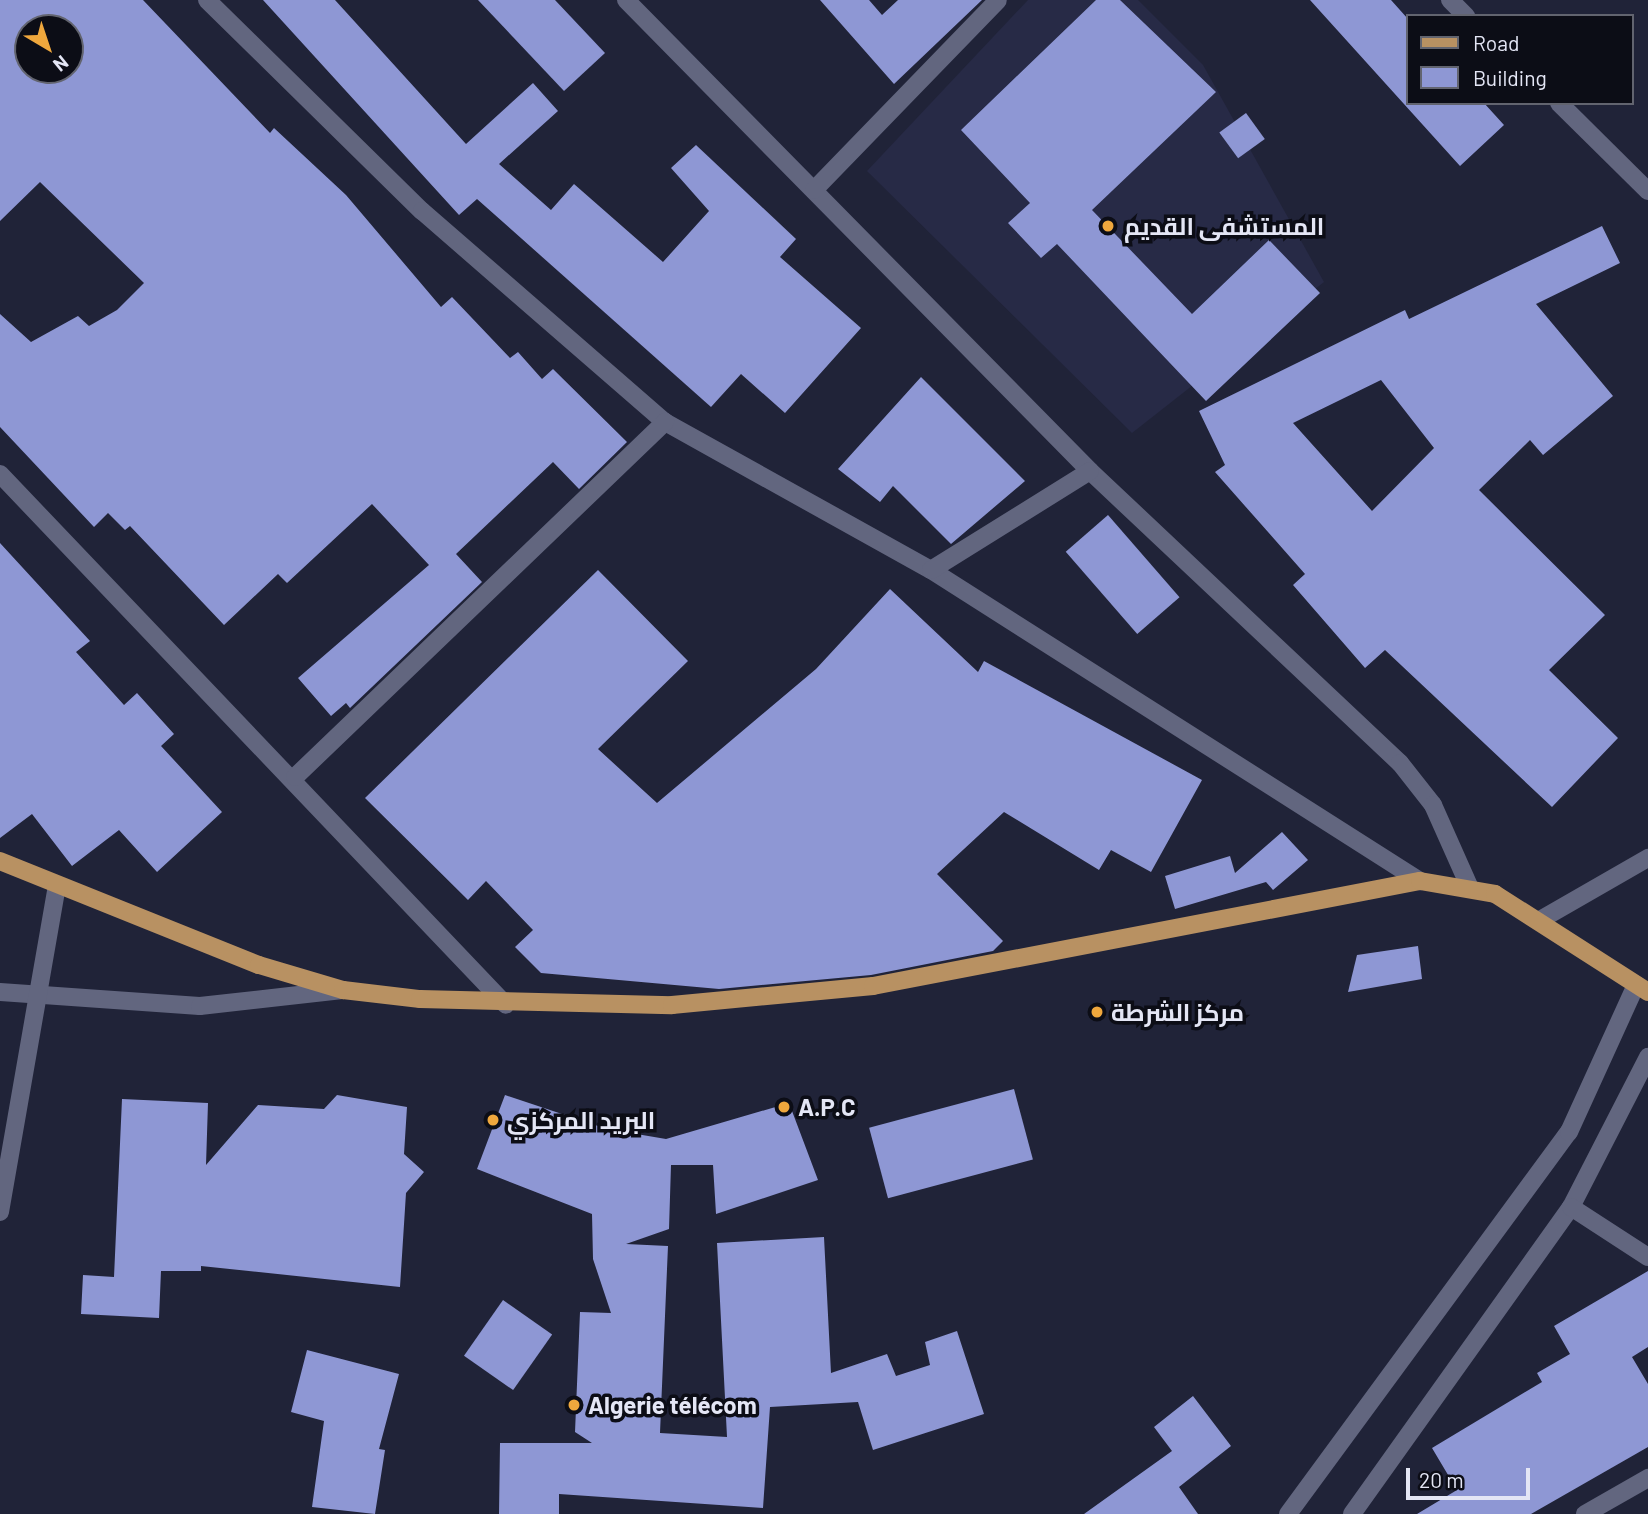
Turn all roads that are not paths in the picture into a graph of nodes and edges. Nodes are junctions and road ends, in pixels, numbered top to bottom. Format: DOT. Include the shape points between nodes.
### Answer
graph roads {
  1 [pos="208,0"];
  2 [pos="626,0"];
  3 [pos="998,0"];
  4 [pos="1450,0"];
  5 [pos="1464,14"];
  6 [pos="1561,105"];
  7 [pos="814,190"];
  8 [pos="1648,191"];
  9 [pos="665,422"];
  10 [pos="1090,471"];
  11 [pos="0,474"];
  12 [pos="931,570"];
  13 [pos="295,777"];
  14 [pos="1648,858"];
  15 [pos="0,861"];
  16 [pos="1420,881"];
  17 [pos="57,885"];
  18 [pos="1470,888"];
  19 [pos="1540,920"];
  20 [pos="1642,988"];
  21 [pos="343,990"];
  22 [pos="0,992"];
  23 [pos="42,996"];
  24 [pos="506,1005"];
  25 [pos="1648,1056"];
  26 [pos="1571,1207"];
  27 [pos="0,1212"];
  28 [pos="1648,1257"];
  29 [pos="1648,1478"];
  30 [pos="1289,1514"];
  31 [pos="1352,1514"];
  32 [pos="1585,1514"];
  1 -- 9 [label="street" via="422,211"];
  2 -- 7 [label="street"];
  3 -- 7 [label="street"];
  4 -- 5 [label="street"];
  6 -- 8 [label="street"];
  7 -- 10 [label="street"];
  9 -- 12 [label="street"];
  9 -- 13 [label="street"];
  10 -- 12 [label="street"];
  10 -- 18 [label="street" via="1400,763 1433,805"];
  11 -- 13 [label="street"];
  12 -- 16 [label="street"];
  13 -- 24 [label="street"];
  14 -- 19 [label="street"];
  15 -- 17 [label="main road"];
  16 -- 18 [label="main road"];
  16 -- 24 [label="main road" via="873,986 672,1005"];
  17 -- 21 [label="main road" via="259,965"];
  17 -- 23 [label="street"];
  18 -- 19 [label="main road" via="1495,894"];
  19 -- 20 [label="main road"];
  20 -- 30 [label="street" via="1569,1132"];
  21 -- 23 [label="street" via="200,1006"];
  21 -- 24 [label="main road"];
  22 -- 23 [label="street"];
  23 -- 27 [label="street"];
  25 -- 26 [label="street"];
  26 -- 28 [label="street"];
  26 -- 31 [label="street"];
  29 -- 32 [label="street"];
}
